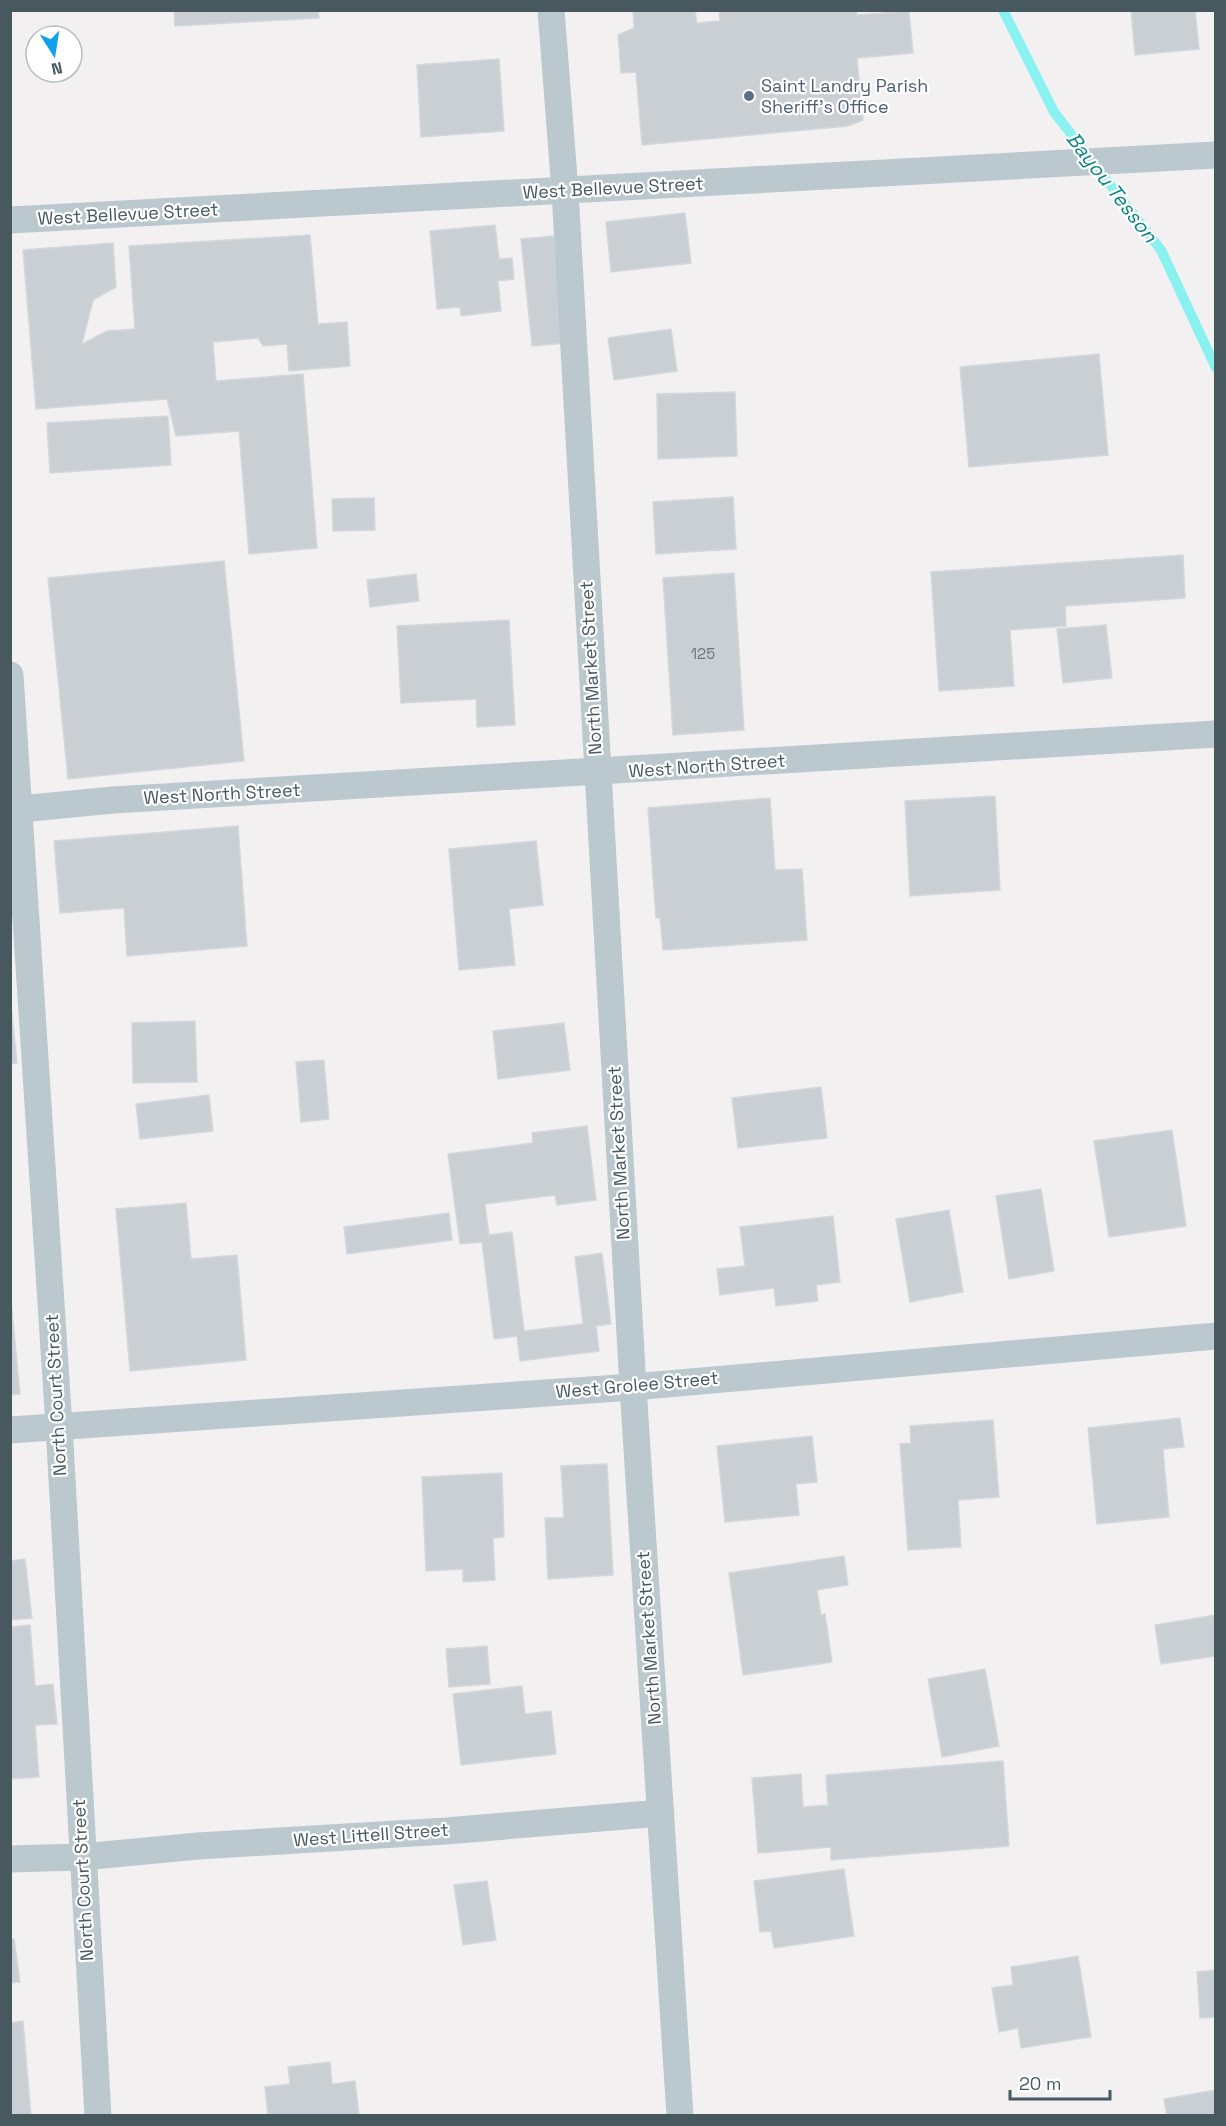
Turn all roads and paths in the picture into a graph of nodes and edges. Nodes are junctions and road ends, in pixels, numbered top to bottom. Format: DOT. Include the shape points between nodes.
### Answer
graph roads {
  1 [pos="551,10"];
  2 [pos="1215,155"];
  3 [pos="565,191"];
  4 [pos="10,220"];
  5 [pos="10,675"];
  6 [pos="1215,734"];
  7 [pos="597,773"];
  8 [pos="15,810"];
  9 [pos="1215,1336"];
  10 [pos="633,1387"];
  11 [pos="59,1426"];
  12 [pos="10,1430"];
  13 [pos="661,1813"];
  14 [pos="81,1857"];
  15 [pos="10,1859"];
  16 [pos="98,2115"];
  17 [pos="680,2115"];
  1 -- 3 [label="street, North Market Street"];
  2 -- 3 [label="street, West Bellevue Street"];
  3 -- 4 [label="street, West Bellevue Street"];
  3 -- 7 [label="street, North Market Street"];
  5 -- 8 [label="street, North Court Street"];
  6 -- 7 [label="street, West North Street"];
  7 -- 8 [label="street, West North Street" via="113,800"];
  7 -- 10 [label="street, North Market Street"];
  8 -- 11 [label="street, North Court Street"];
  9 -- 10 [label="street, West Grolee Street"];
  10 -- 11 [label="street, West Grolee Street"];
  10 -- 13 [label="street, North Market Street"];
  11 -- 12 [label="street, West Grolee Street"];
  11 -- 14 [label="street, North Court Street"];
  13 -- 14 [label="street, West Littell Street"];
  13 -- 17 [label="street, North Market Street"];
  14 -- 15 [label="street, West Littell Street"];
  14 -- 16 [label="street, North Court Street"];
}
